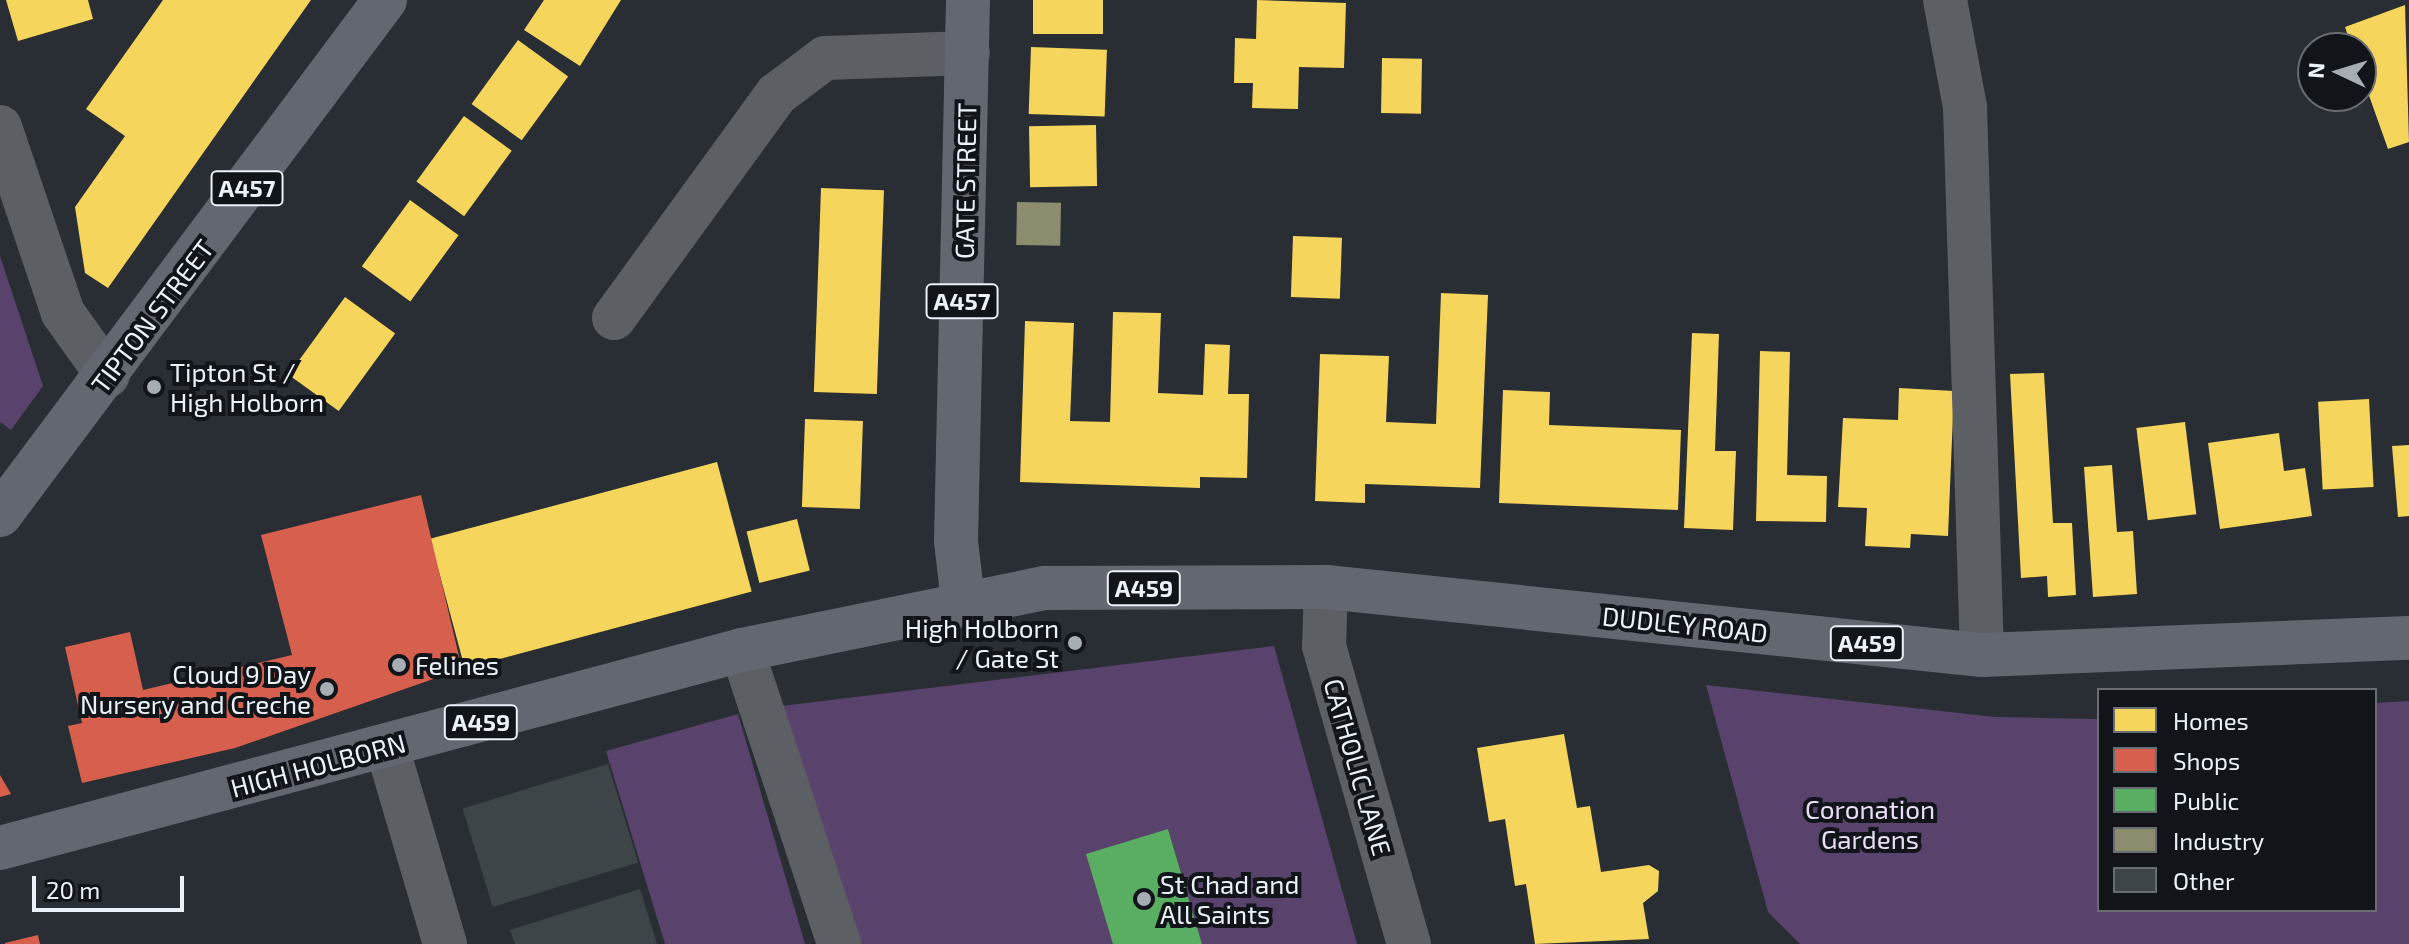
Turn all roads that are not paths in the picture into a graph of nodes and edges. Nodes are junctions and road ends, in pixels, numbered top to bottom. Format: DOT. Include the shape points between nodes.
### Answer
graph roads {
  1 [pos="385,0"];
  2 [pos="968,0"];
  3 [pos="1945,0"];
  4 [pos="968,53"];
  5 [pos="0,127"];
  6 [pos="614,318"];
  7 [pos="108,376"];
  8 [pos="0,515"];
  9 [pos="1326,587"];
  10 [pos="963,601"];
  11 [pos="2409,638"];
  12 [pos="742,650"];
  13 [pos="1982,655"];
  14 [pos="387,747"];
  15 [pos="0,848"];
  16 [pos="445,944"];
  17 [pos="839,944"];
  18 [pos="1409,944"];
  1 -- 7 [label="main road, TIPTON STREET / A457"];
  2 -- 4 [label="main road, GATE STREET / A457"];
  3 -- 13 [label="street" via="1965,107"];
  4 -- 6 [label="street" via="825,58 789,85"];
  4 -- 10 [label="main road, GATE STREET / A457" via="956,541"];
  5 -- 7 [label="street" via="63,313"];
  7 -- 8 [label="main road, TIPTON STREET / A457"];
  9 -- 10 [label="main road, DUDLEY ROAD / A459" via="1045,588"];
  9 -- 13 [label="main road, DUDLEY ROAD / A459"];
  9 -- 18 [label="street, CATHOLIC LANE" via="1324,646"];
  10 -- 12 [label="main road, HIGH HOLBORN / A459"];
  11 -- 13 [label="main road, DUDLEY ROAD / A459"];
  12 -- 14 [label="main road, HIGH HOLBORN / A459"];
  12 -- 17 [label="street"];
  14 -- 15 [label="main road, HIGH HOLBORN / A459"];
  14 -- 16 [label="street"];
}
